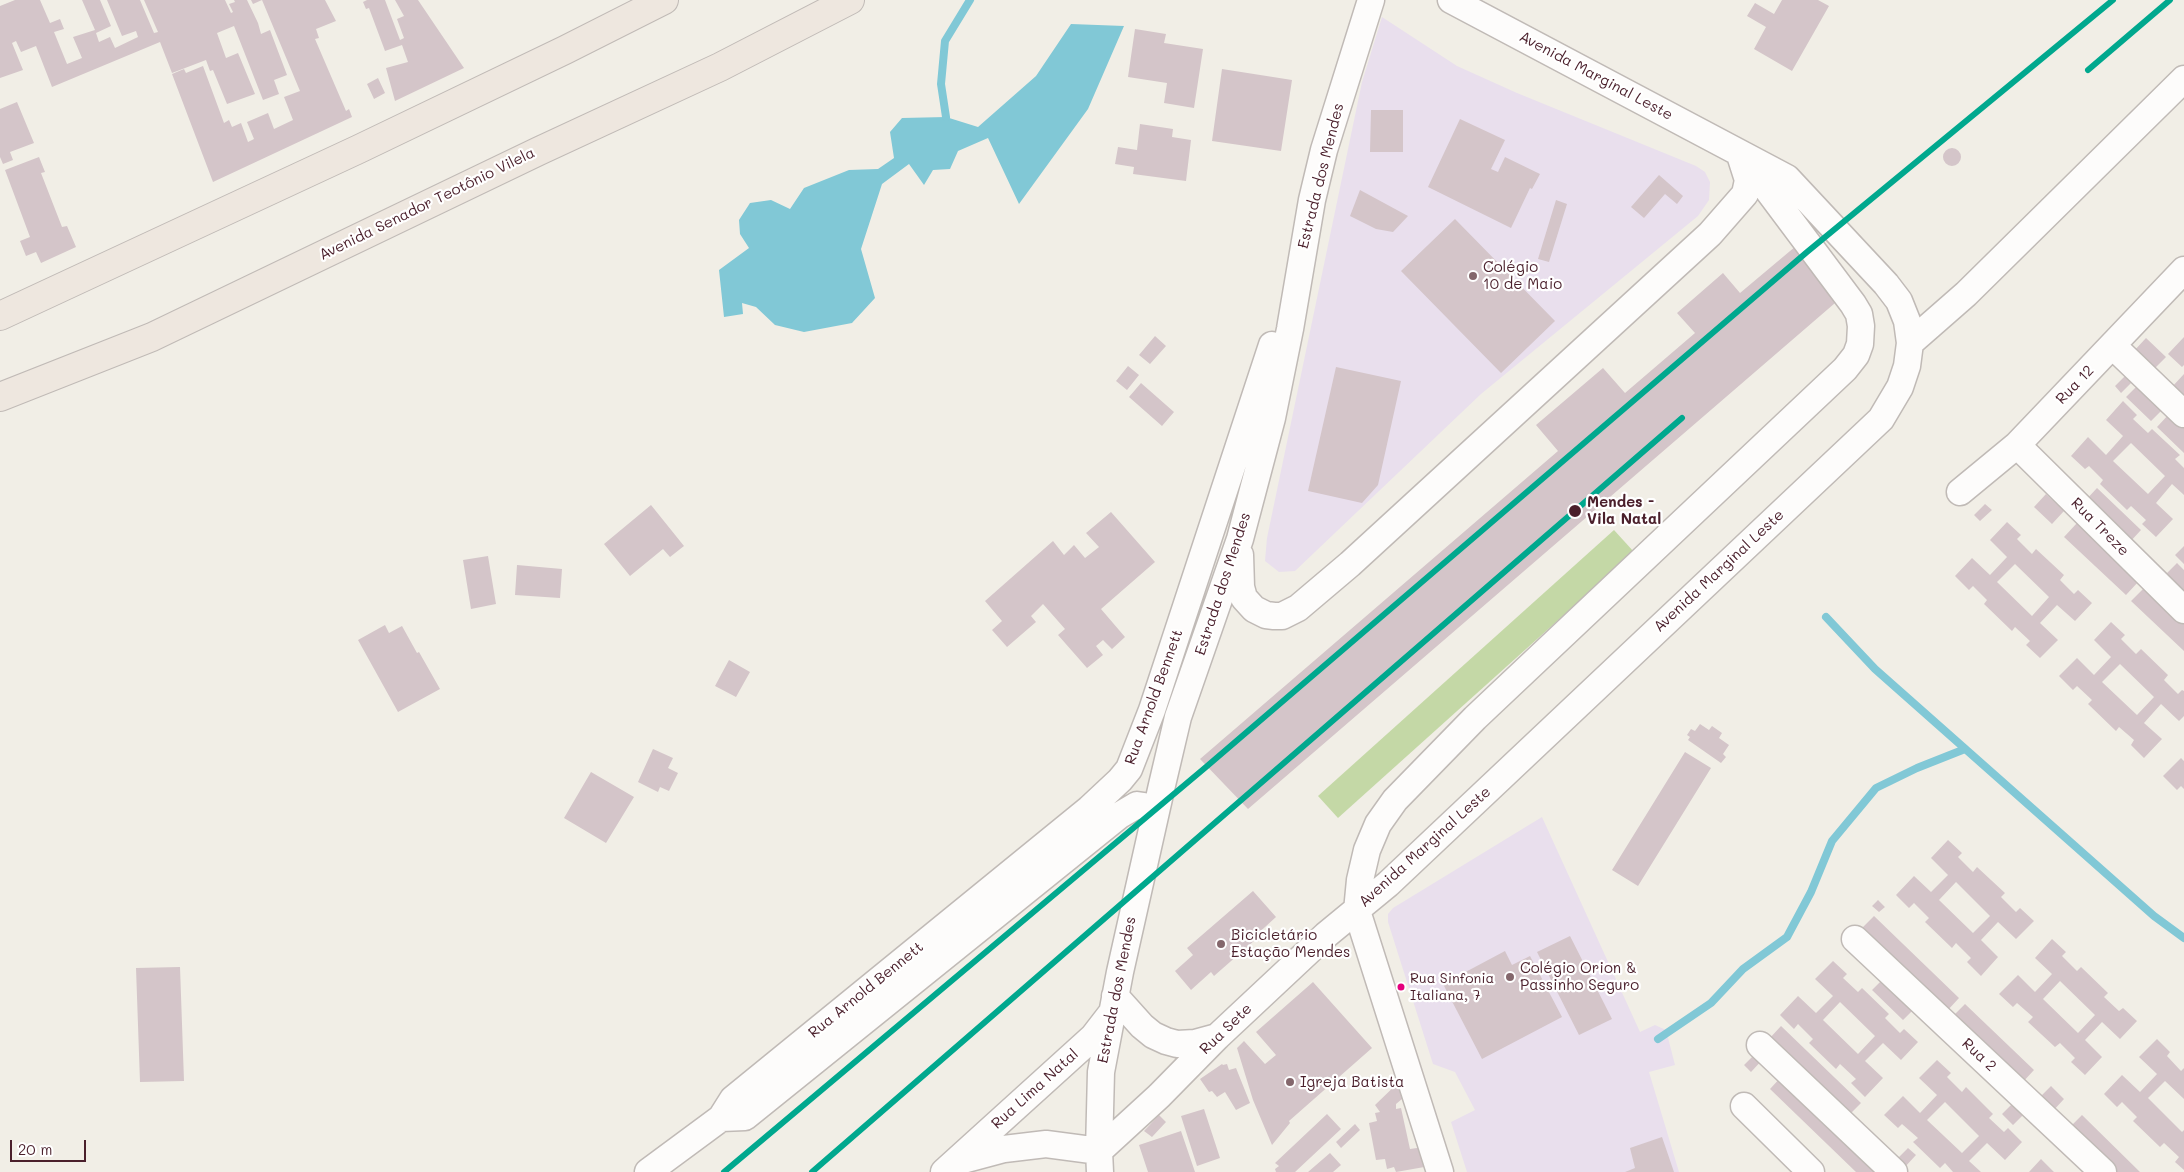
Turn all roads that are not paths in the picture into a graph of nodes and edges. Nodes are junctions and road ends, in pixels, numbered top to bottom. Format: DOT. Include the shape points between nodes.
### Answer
graph roads {
  1 [pos="664,0"];
  2 [pos="850,0"];
  3 [pos="1451,0"];
  4 [pos="1371,2"];
  5 [pos="2184,79"];
  6 [pos="1740,154"];
  7 [pos="1301,256"];
  8 [pos="2184,270"];
  9 [pos="0,316"];
  10 [pos="1910,343"];
  11 [pos="2113,346"];
  12 [pos="0,397"];
  13 [pos="2184,414"];
  14 [pos="2016,445"];
  15 [pos="1960,492"];
  16 [pos="1240,539"];
  17 [pos="2184,610"];
  18 [pos="1155,814"];
  19 [pos="1357,911"];
  20 [pos="1855,939"];
  21 [pos="1114,1004"];
  22 [pos="1218,1037"];
  23 [pos="1760,1045"];
  24 [pos="1744,1106"];
  25 [pos="721,1118"];
  26 [pos="1100,1161"];
  27 [pos="949,1167"];
  28 [pos="648,1172"];
  29 [pos="1440,1172"];
  30 [pos="1811,1172"];
  31 [pos="1894,1172"];
  32 [pos="2103,1172"];
  1 -- 9 [label="main road" via="359,149"];
  2 -- 12 [label="main road, Avenida Senador Teotônio Vilela" via="720,67 160,333"];
  3 -- 6 [label="street, Avenida Marginal Leste"];
  4 -- 7 [label="street, Estrada dos Mendes" via="1324,150"];
  5 -- 10 [label="street" via="1966,294"];
  6 -- 10 [label="street, Avenida Marginal Leste" via="1773,169 1796,186 1886,284 1899,301 1907,321"];
  6 -- 16 [label="street" via="1748,180 1745,194 1710,234 1298,608 1282,616 1274,616 1260,613 1249,604 1241,587"];
  6 -- 19 [label="street, Avenida Marginal Leste" via="1859,314 1861,336 1856,355 1733,476 1475,718 1395,800 1378,824 1367,850"];
  7 -- 16 [label="street, Estrada dos Mendes" via="1272,418"];
  7 -- 25 [label="street, Rua Arnold Bennett" via="1152,710 1129,769 1089,809 733,1099"];
  8 -- 11 [label="street, Rua 12"];
  10 -- 19 [label="street, Avenida Marginal Leste" via="1900,387 1881,419"];
  11 -- 13 [label="street"];
  11 -- 14 [label="street, Rua 12"];
  14 -- 15 [label="street, Rua 12"];
  14 -- 17 [label="street, Rua Treze"];
  16 -- 18 [label="street, Estrada dos Mendes" via="1178,717"];
  18 -- 21 [label="street, Estrada dos Mendes"];
  18 -- 25 [label="street, Rua Arnold Bennett" via="1144,806 1137,806 1120,815 745,1116"];
  19 -- 22 [label="street, Rua Sete" via="1326,935"];
  19 -- 29 [label="street"];
  20 -- 32 [label="street, Rua 2"];
  21 -- 22 [label="street" via="1153,1035 1166,1041 1195,1043"];
  21 -- 26 [label="street, Estrada dos Mendes" via="1101,1072"];
  21 -- 27 [label="street, Rua Lima Natal" via="1092,1037"];
  22 -- 26 [label="street, Rua Sete"];
  23 -- 31 [label="street"];
  24 -- 30 [label="street"];
  25 -- 28 [label="street, Rua Arnold Bennett"];
  26 -- 27 [label="street, Rua Lima Natal" via="1046,1144 1004,1148"];
}
